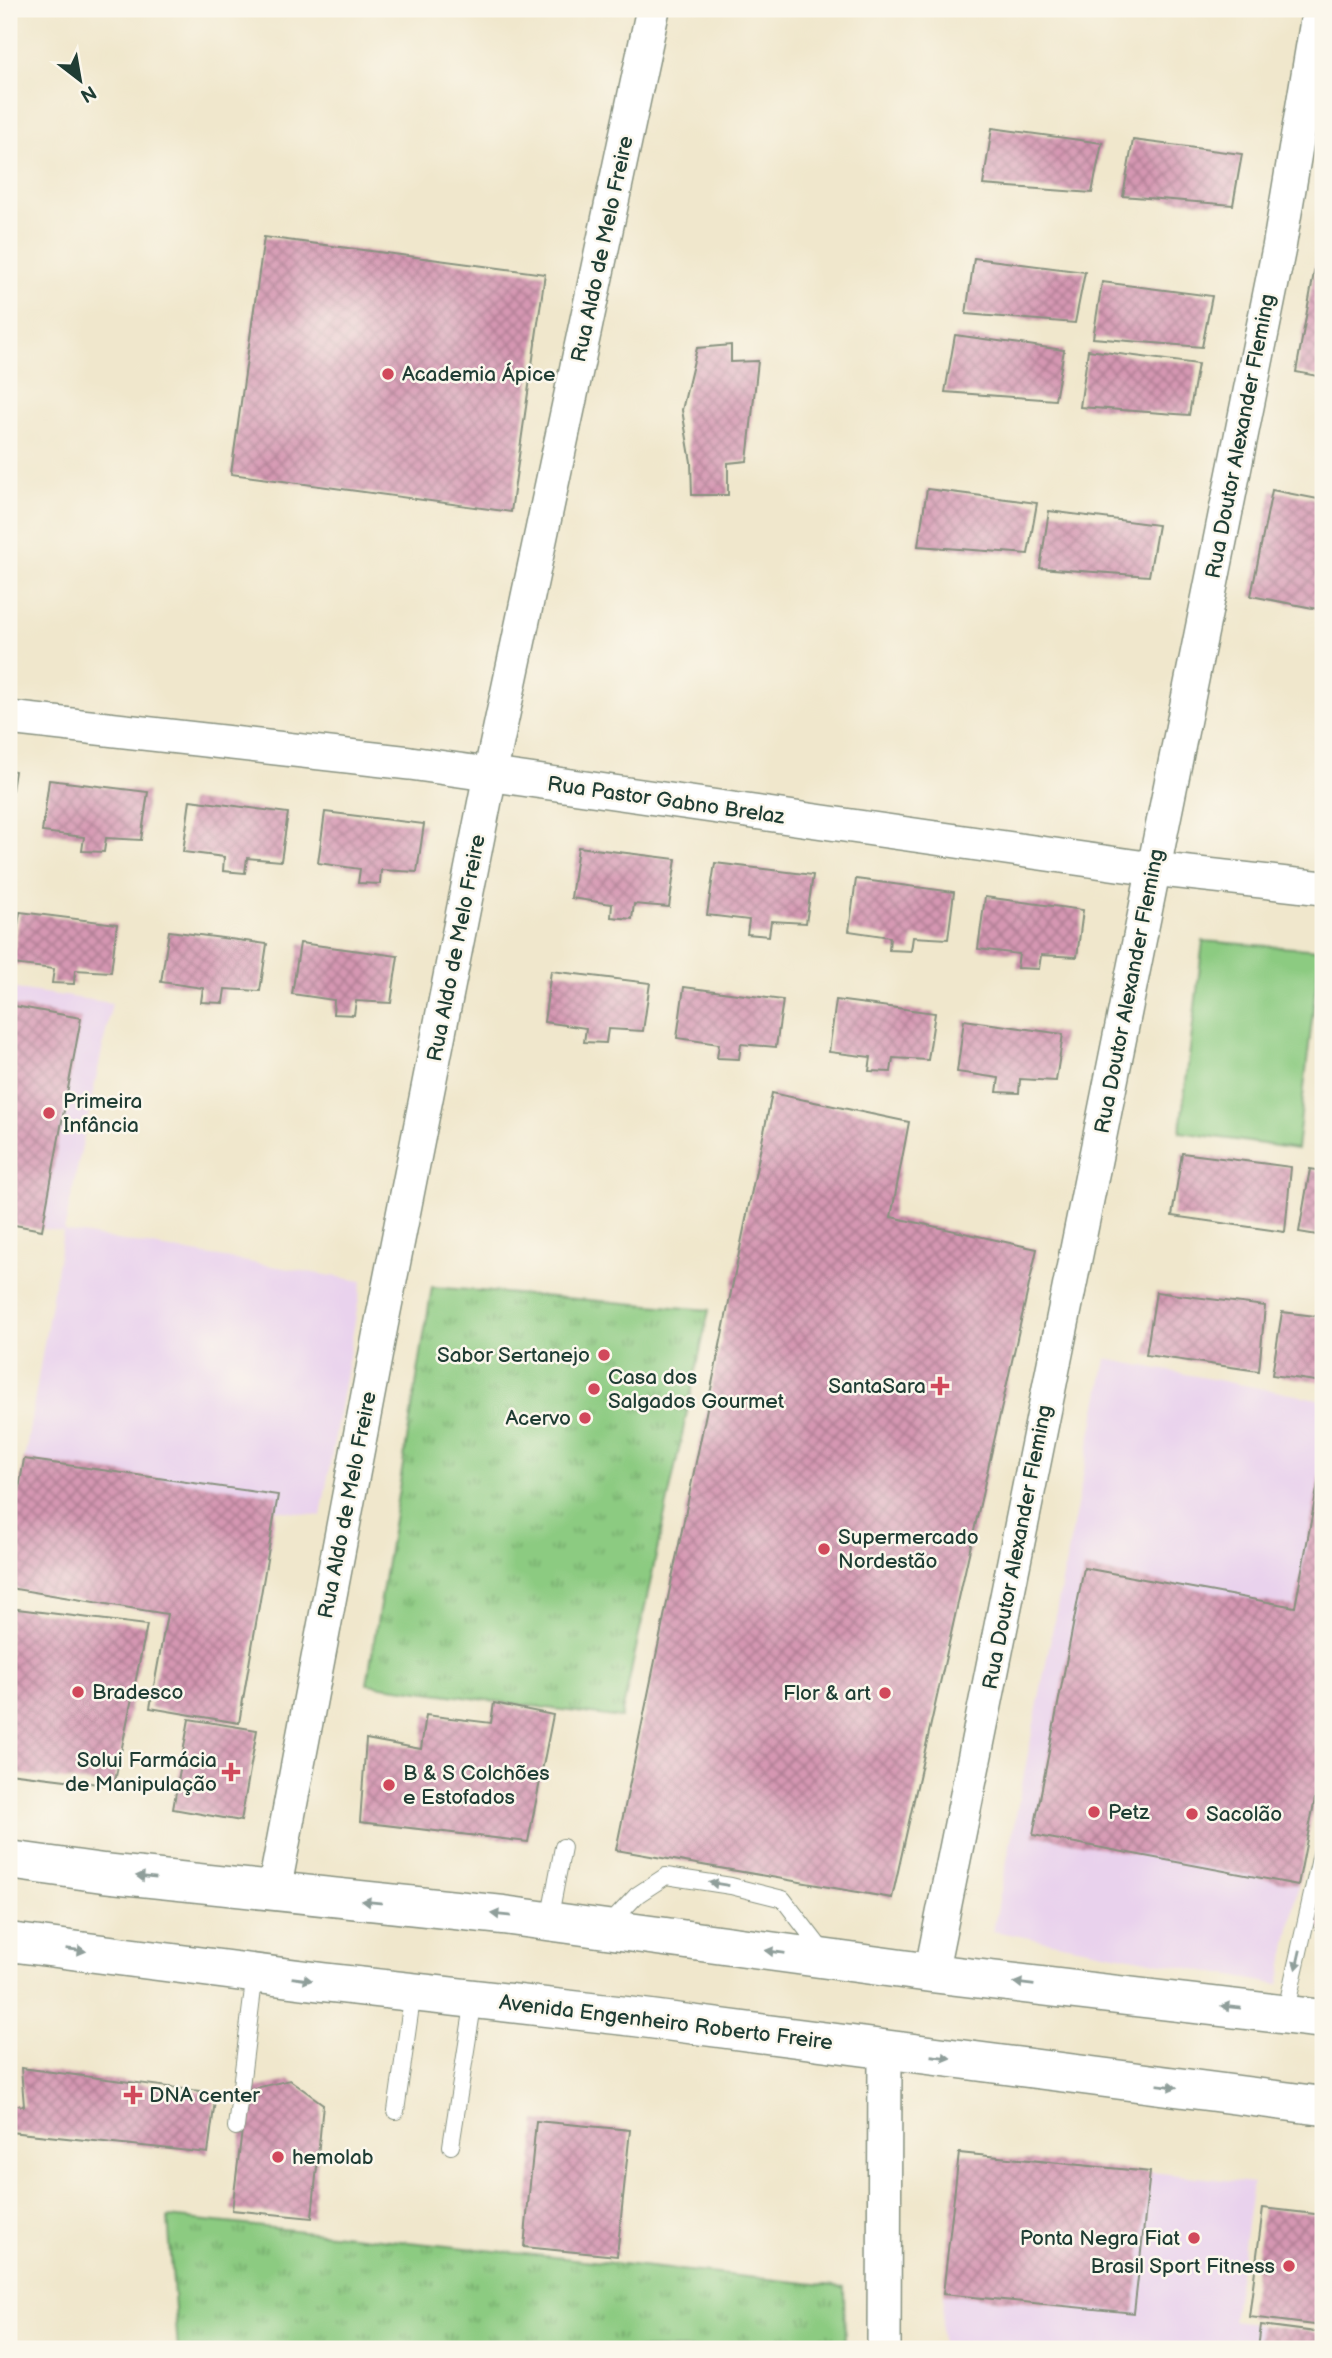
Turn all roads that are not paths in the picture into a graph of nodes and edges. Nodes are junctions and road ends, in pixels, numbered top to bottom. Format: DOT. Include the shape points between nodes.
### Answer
graph roads {
  1 [pos="653,9"];
  2 [pos="1318,9"];
  3 [pos="9,718"];
  4 [pos="490,775"];
  5 [pos="1153,869"];
  6 [pos="1323,888"];
  7 [pos="1323,1845"];
  8 [pos="563,1847"];
  9 [pos="9,1860"];
  10 [pos="274,1891"];
  11 [pos="549,1922"];
  12 [pos="605,1929"];
  13 [pos="9,1941"];
  14 [pos="829,1959"];
  15 [pos="255,1973"];
  16 [pos="931,1973"];
  17 [pos="413,1992"];
  18 [pos="474,1999"];
  19 [pos="1285,2014"];
  20 [pos="1323,2019"];
  21 [pos="885,2049"];
  22 [pos="1323,2106"];
  23 [pos="396,2111"];
  24 [pos="236,2127"];
  25 [pos="451,2146"];
  26 [pos="884,2349"];
  1 -- 4 [label="street, Rua Aldo de Melo Freire"];
  2 -- 5 [label="street, Rua Doutor Alexander Fleming" via="1279,248"];
  3 -- 4 [label="street, Rua Pastor Gabno Brelaz"];
  4 -- 5 [label="street, Rua Pastor Gabno Brelaz"];
  4 -- 10 [label="street, Rua Aldo de Melo Freire"];
  5 -- 6 [label="street, Rua Pastor Gabno Brelaz"];
  5 -- 16 [label="street, Rua Doutor Alexander Fleming"];
  7 -- 19 [label="lane, one-way"];
  8 -- 11 [label="lane"];
  10 -- 9 [label="main road, one-way"];
  11 -- 10 [label="main road, one-way"];
  11 -- 12 [label="main road"];
  14 -- 12 [label="main road, one-way"];
  14 -- 12 [label="lane, one-way" via="783,1899 666,1875 638,1895"];
  13 -- 15 [label="main road, Avenida Engenheiro Roberto Freire, one-way"];
  14 -- 16 [label="main road"];
  15 -- 17 [label="main road, Avenida Engenheiro Roberto Freire, one-way"];
  15 -- 24 [label="lane"];
  19 -- 16 [label="main road, one-way"];
  17 -- 18 [label="main road, Avenida Engenheiro Roberto Freire"];
  17 -- 23 [label="lane"];
  18 -- 21 [label="main road, Avenida Engenheiro Roberto Freire"];
  18 -- 25 [label="lane"];
  19 -- 20 [label="main road"];
  21 -- 22 [label="main road, Avenida Engenheiro Roberto Freire, one-way"];
  21 -- 26 [label="street"];
}
